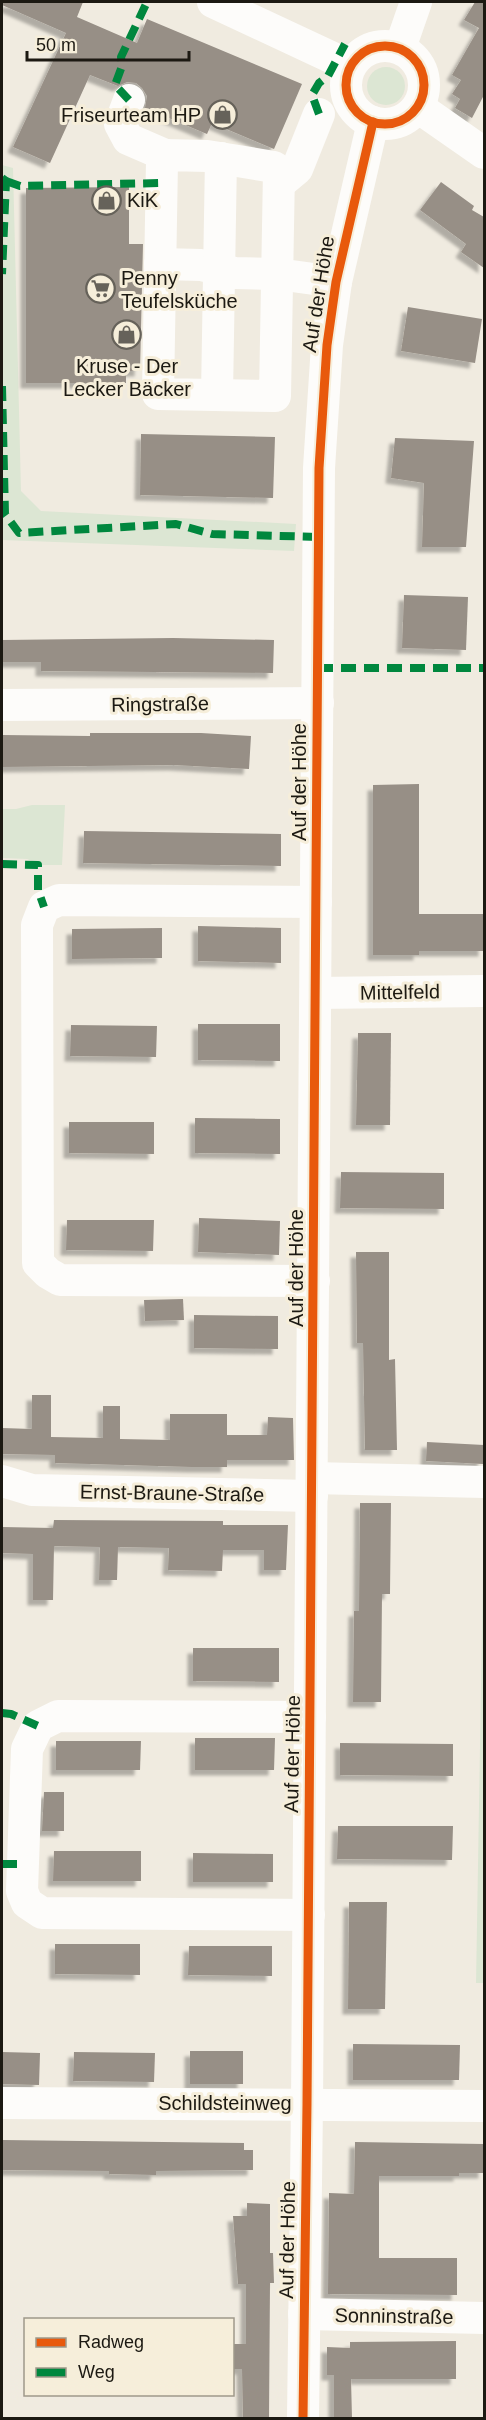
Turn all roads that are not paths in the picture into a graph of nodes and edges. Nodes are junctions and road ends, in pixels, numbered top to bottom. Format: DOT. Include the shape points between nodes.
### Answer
graph roads {
  1 [pos="213,2"];
  2 [pos="416,2"];
  3 [pos="400,48"];
  4 [pos="350,66"];
  5 [pos="129,100"];
  6 [pos="418,107"];
  7 [pos="319,114"];
  8 [pos="373,122"];
  9 [pos="484,153"];
  10 [pos="165,155"];
  11 [pos="221,158"];
  12 [pos="279,184"];
  13 [pos="160,264"];
  14 [pos="220,270"];
  15 [pos="277,274"];
  16 [pos="336,282"];
  17 [pos="217,395"];
  18 [pos="318,703"];
  19 [pos="2,705"];
  20 [pos="316,902"];
  21 [pos="484,991"];
  22 [pos="316,993"];
  23 [pos="314,1281"];
  24 [pos="2,1481"];
  25 [pos="484,1482"];
  26 [pos="312,1487"];
  27 [pos="32,1490"];
  28 [pos="2,1499"];
  29 [pos="310,1717"];
  30 [pos="309,1915"];
  31 [pos="2,2103"];
  32 [pos="308,2104"];
  33 [pos="484,2106"];
  34 [pos="304,2314"];
  35 [pos="484,2318"];
  36 [pos="303,2418"];
  1 -- 4 [label="street"];
  2 -- 3 [label="street"];
  3 -- 4 [label="street" via="372,47"];
  3 -- 6 [label="street" via="414,58 423,73 424,90"];
  4 -- 8 [label="street" via="348,99 358,114"];
  5 -- 10 [label="street" via="120,124 128,139"];
  6 -- 8 [label="street" via="398,122"];
  6 -- 9 [label="street"];
  7 -- 12 [label="street" via="297,169"];
  8 -- 16 [label="street, Auf der Höhe"];
  10 -- 11 [label="street"];
  10 -- 13 [label="street"];
  11 -- 12 [label="street" via="274,167 279,171"];
  11 -- 14 [label="street"];
  12 -- 15 [label="street"];
  13 -- 14 [label="street" via="201,265"];
  13 -- 17 [label="street" via="158,394"];
  14 -- 15 [label="street"];
  14 -- 17 [label="street"];
  15 -- 16 [label="street"];
  15 -- 17 [label="street" via="275,396"];
  16 -- 18 [label="street, Auf der Höhe" via="327,345 319,468"];
  18 -- 19 [label="street, Ringstraße"];
  18 -- 20 [label="street, Auf der Höhe"];
  20 -- 22 [label="street, Auf der Höhe"];
  20 -- 23 [label="street, Auf der Höhe" via="59,900 44,907 37,925 38,1263 60,1280"];
  21 -- 22 [label="street, Mittelfeld"];
  22 -- 23 [label="street, Auf der Höhe"];
  23 -- 26 [label="street, Auf der Höhe"];
  24 -- 27 [label="street, Ernst-Braune-Straße"];
  25 -- 26 [label="street, Ernst-Braune-Straße"];
  26 -- 27 [label="street, Ernst-Braune-Straße"];
  26 -- 29 [label="street, Auf der Höhe"];
  27 -- 28 [label="street, Ernst-Braune-Straße"];
  29 -- 30 [label="street, Auf der Höhe"];
  29 -- 30 [label="street, Auf der Höhe" via="57,1716 38,1725 27,1749 22,1891 27,1903 42,1913"];
  30 -- 32 [label="street, Auf der Höhe"];
  31 -- 32 [label="street, Schildsteinweg"];
  32 -- 33 [label="street, Schildsteinweg"];
  32 -- 34 [label="street, Auf der Höhe"];
  34 -- 35 [label="street, Sonninstraße"];
  34 -- 36 [label="street, Auf der Höhe"];
}
